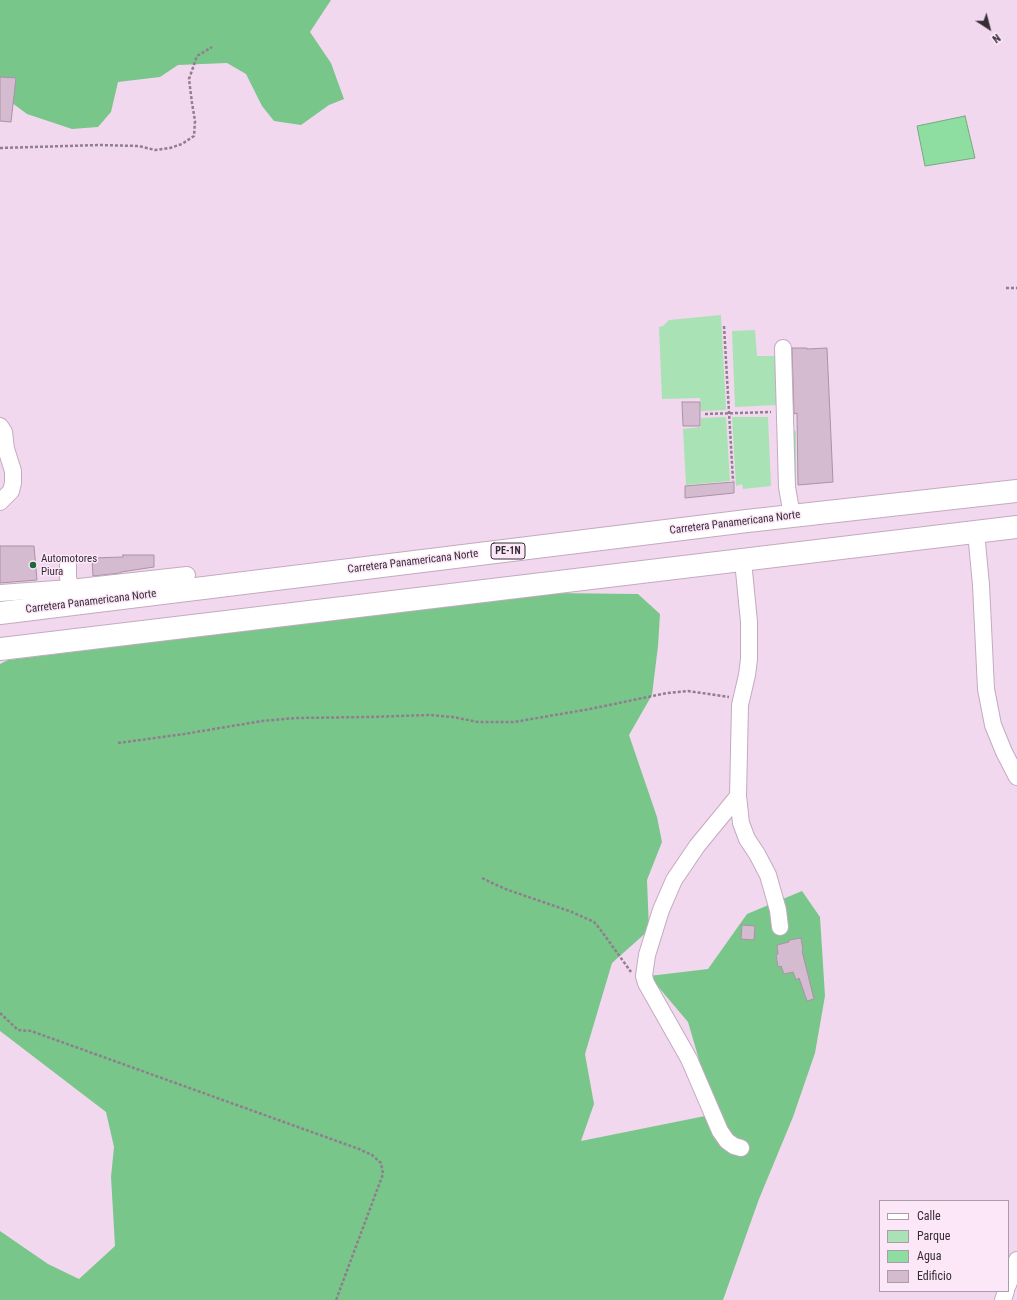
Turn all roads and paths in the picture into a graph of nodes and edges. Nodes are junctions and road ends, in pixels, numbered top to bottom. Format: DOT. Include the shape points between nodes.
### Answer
graph roads {
  1 [pos="212,47"];
  2 [pos="0,148"];
  3 [pos="1006,288"];
  4 [pos="1017,288"];
  5 [pos="724,326"];
  6 [pos="783,348"];
  7 [pos="785,412"];
  8 [pos="706,414"];
  9 [pos="728,414"];
  10 [pos="0,426"];
  11 [pos="733,481"];
  12 [pos="1017,491"];
  13 [pos="0,502"];
  14 [pos="792,516"];
  15 [pos="1017,527"];
  16 [pos="976,532"];
  17 [pos="743,560"];
  18 [pos="68,565"];
  19 [pos="187,575"];
  20 [pos="0,593"];
  21 [pos="71,596"];
  22 [pos="0,613"];
  23 [pos="0,649"];
  24 [pos="741,700"];
  25 [pos="118,743"];
  26 [pos="1017,777"];
  27 [pos="738,796"];
  28 [pos="482,878"];
  29 [pos="780,927"];
  30 [pos="644,976"];
  31 [pos="0,1013"];
  32 [pos="741,1148"];
  33 [pos="1017,1260"];
  34 [pos="1009,1282"];
  35 [pos="336,1300"];
  1 -- 2 [label="path" via="197,56 189,78 195,121 194,136 182,144 155,150 139,146 100,145"];
  3 -- 4 [label="path"];
  5 -- 9 [label="path"];
  6 -- 7 [label="lane"];
  7 -- 9 [label="path"];
  7 -- 14 [label="lane" via="787,487"];
  8 -- 9 [label="path"];
  9 -- 11 [label="path"];
  10 -- 13 [label="lane" via="4,432 13,471 13,483 11,491"];
  12 -- 14 [label="highway, Carretera Panamericana Norte / PE-1N"];
  14 -- 21 [label="highway, Carretera Panamericana Norte / PE-1N"];
  15 -- 16 [label="highway"];
  16 -- 17 [label="highway"];
  16 -- 26 [label="lane" via="986,689 993,725"];
  17 -- 23 [label="highway"];
  17 -- 24 [label="lane" via="749,622 749,659"];
  18 -- 21 [label="lane"];
  19 -- 21 [label="lane"];
  20 -- 21 [label="lane"];
  21 -- 22 [label="highway, Carretera Panamericana Norte / PE-1N"];
  24 -- 25 [label="path" via="688,691 666,693 514,722 478,722 430,715 296,718"];
  24 -- 27 [label="lane"];
  27 -- 29 [label="lane" via="741,823 769,880"];
  27 -- 30 [label="lane" via="697,846 674,880 660,910 647,955"];
  28 -- 30 [label="path" via="594,922 629,971"];
  30 -- 32 [label="lane" via="689,1059 720,1131 727,1141"];
  31 -- 35 [label="path" via="18,1030 31,1031 359,1148 372,1155 381,1163 383,1174"];
  33 -- 34 [label="lane"];
}
